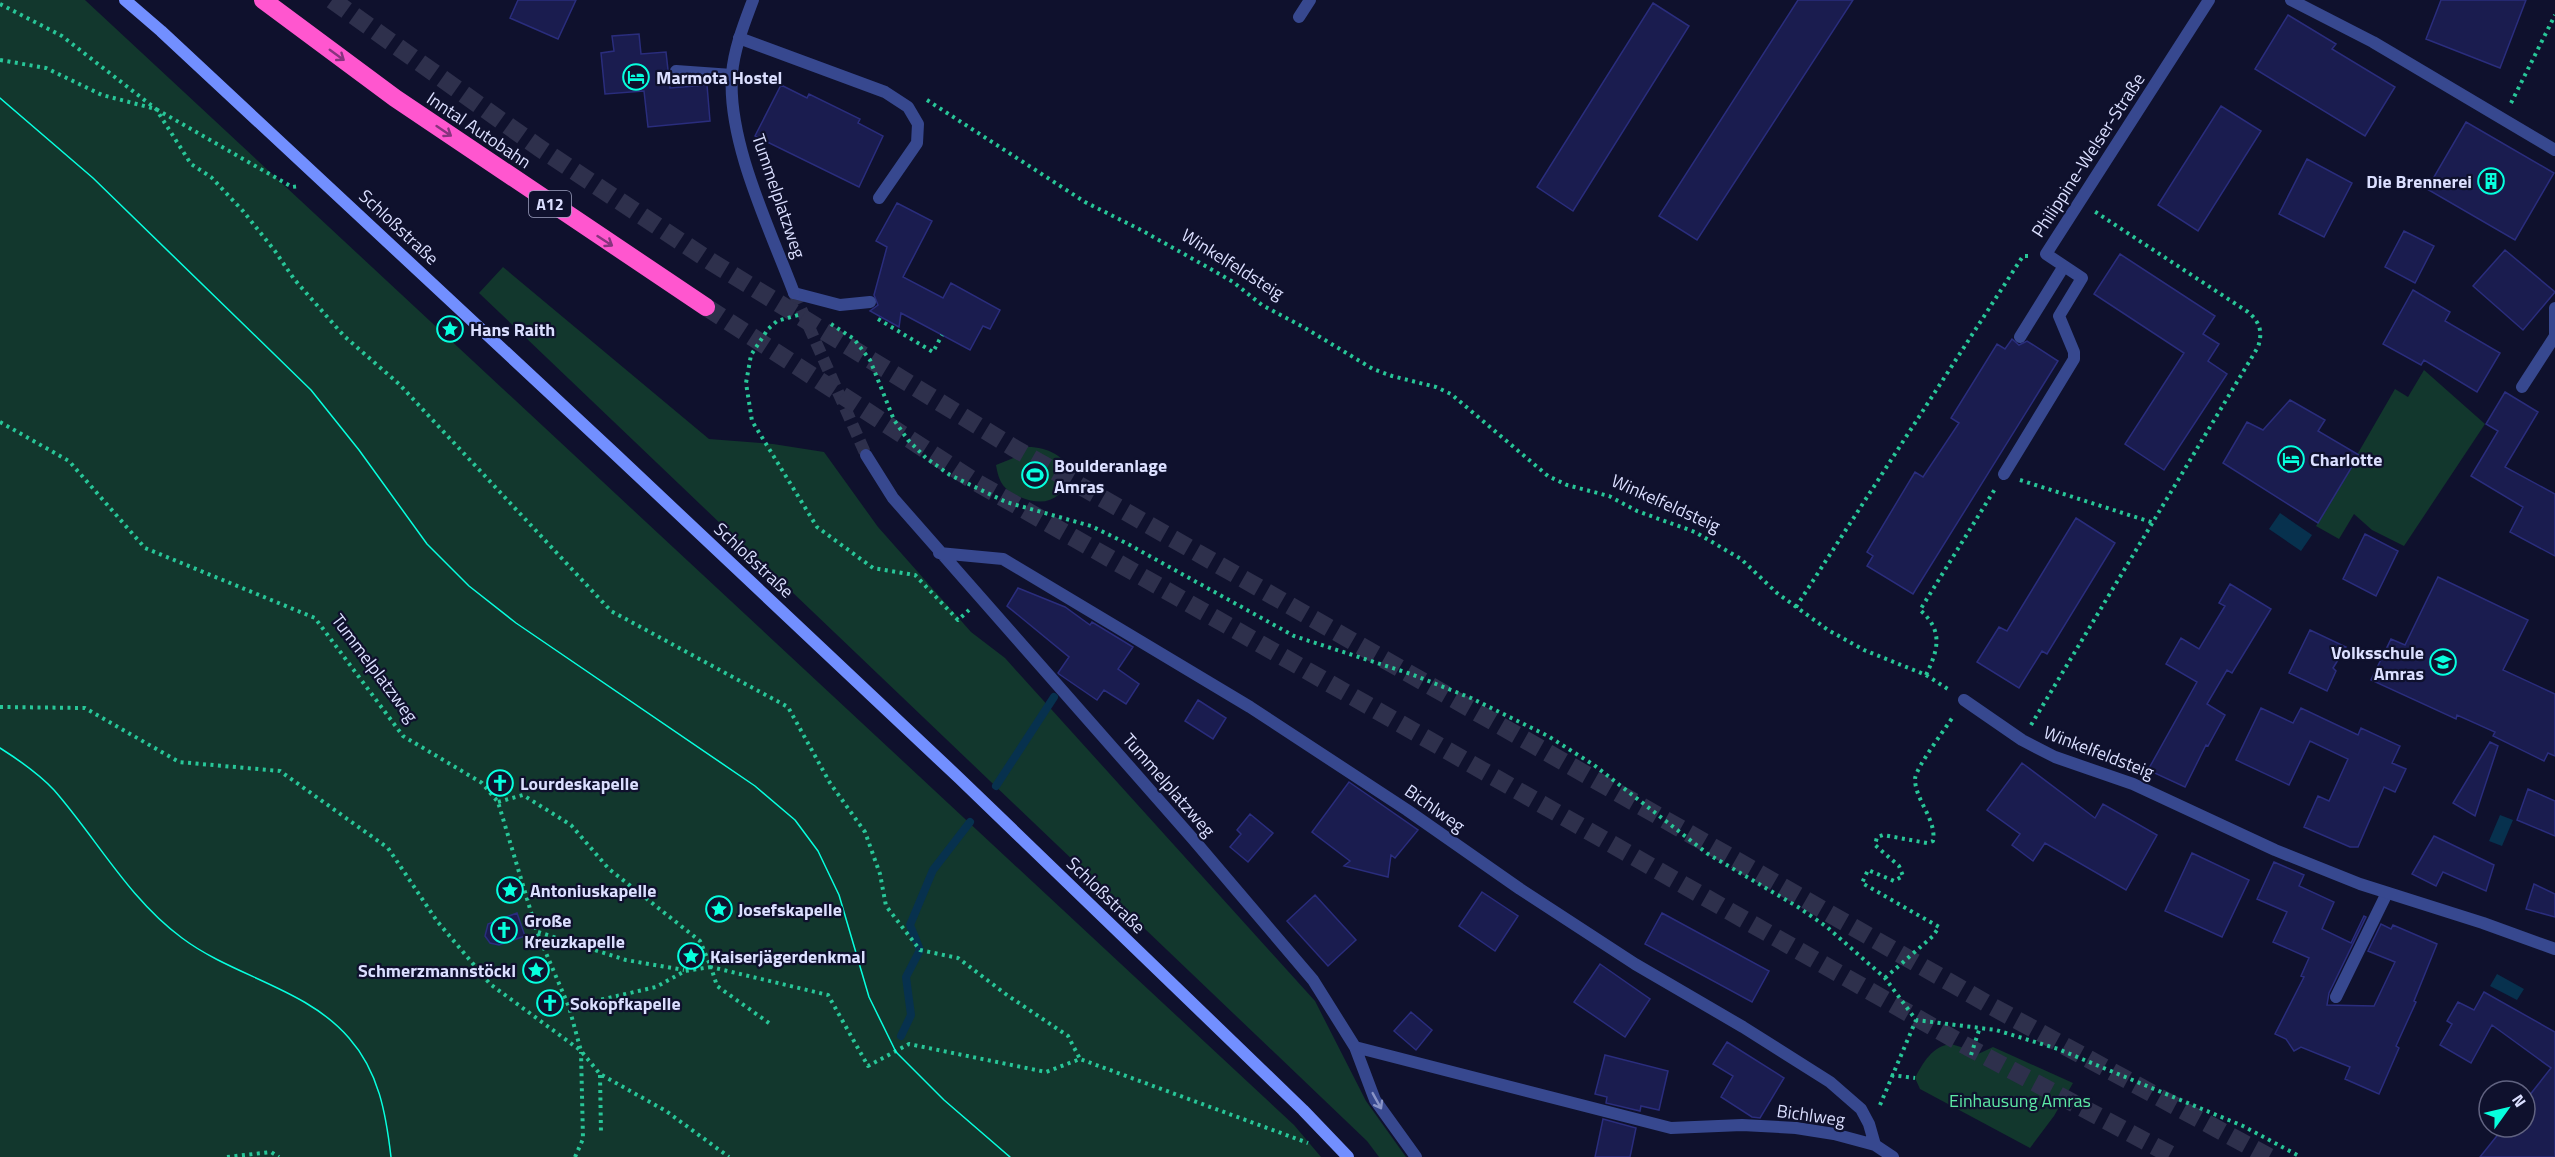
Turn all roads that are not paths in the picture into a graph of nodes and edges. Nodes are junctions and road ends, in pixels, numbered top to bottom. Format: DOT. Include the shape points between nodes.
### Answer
graph roads {
  1 [pos="125,0"];
  2 [pos="262,0"];
  3 [pos="753,0"];
  4 [pos="1310,0"];
  5 [pos="2209,0"];
  6 [pos="2291,0"];
  7 [pos="1299,17"];
  8 [pos="739,38"];
  9 [pos="676,71"];
  10 [pos="732,75"];
  11 [pos="2555,150"];
  12 [pos="879,198"];
  13 [pos="2064,266"];
  14 [pos="870,302"];
  15 [pos="706,307"];
  16 [pos="2555,308"];
  17 [pos="2020,337"];
  18 [pos="2522,387"];
  19 [pos="866,455"];
  20 [pos="2004,474"];
  21 [pos="939,553"];
  22 [pos="1964,700"];
  23 [pos="2387,893"];
  24 [pos="2555,949"];
  25 [pos="2336,997"];
  26 [pos="1355,1047"];
  27 [pos="1875,1145"];
  28 [pos="1348,1157"];
  29 [pos="1416,1157"];
  30 [pos="1893,1157"];
  1 -- 28 [label="main road, Schloßstraße" via="958,778"];
  2 -- 15 [label="highway, Inntal Autobahn / A12, one-way" via="395,98"];
  3 -- 8 [label="street, Tummelplatzweg"];
  4 -- 7 [label="street"];
  5 -- 13 [label="street, Philippine-Welser-Straße" via="2046,254"];
  6 -- 11 [label="street" via="2373,42"];
  8 -- 10 [label="street, Tummelplatzweg"];
  8 -- 12 [label="street" via="885,92 908,107 918,124 917,143"];
  9 -- 10 [label="street"];
  10 -- 14 [label="street, Tummelplatzweg" via="734,117 746,163 794,293 840,305"];
  13 -- 17 [label="street"];
  13 -- 20 [label="street, Philippine-Welser-Straße" via="2082,278 2058,316 2074,359"];
  16 -- 18 [label="street" via="2554,336"];
  19 -- 21 [label="street, Tummelplatzweg" via="893,498"];
  21 -- 26 [label="street, Tummelplatzweg" via="1313,980"];
  21 -- 27 [label="street, Bichlweg" via="1003,559 1251,707 1635,964 1830,1082 1854,1100 1866,1118"];
  22 -- 23 [label="street, Winkelfeldsteig" via="2022,740 2083,768 2133,784 2275,850"];
  23 -- 24 [label="street, Winkelfeldsteig"];
  23 -- 25 [label="street"];
  26 -- 27 [label="street, Bichlweg" via="1671,1128 1796,1128"];
  26 -- 29 [label="street, Tummelplatzweg, one-way" via="1375,1100"];
  27 -- 30 [label="street, Bichlweg"];
}
